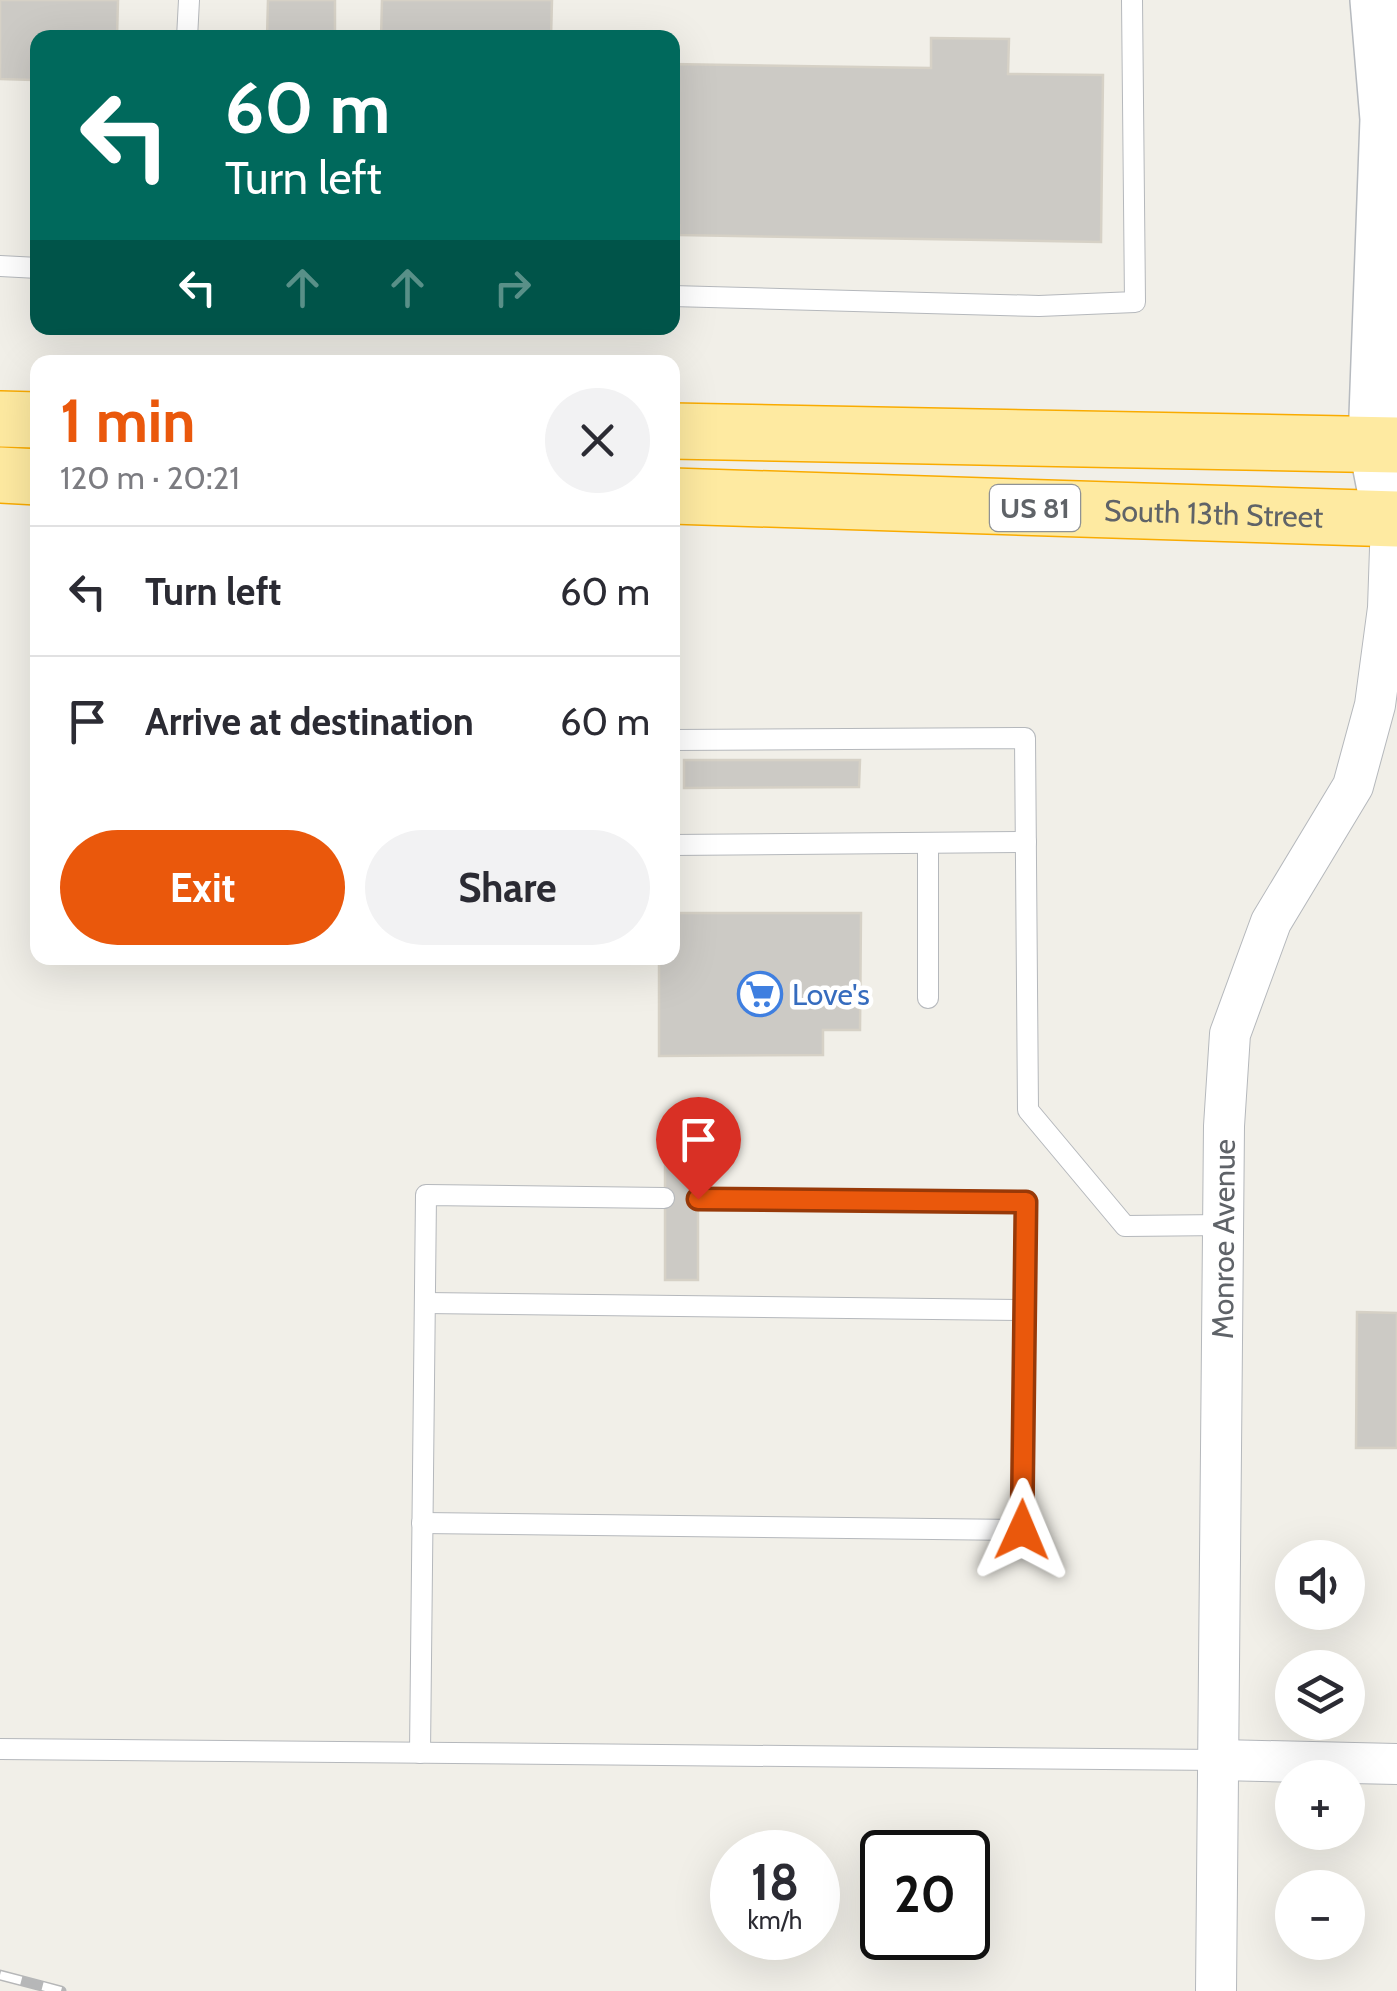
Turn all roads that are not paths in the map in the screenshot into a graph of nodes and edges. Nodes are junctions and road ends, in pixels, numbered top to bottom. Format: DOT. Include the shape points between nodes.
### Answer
graph roads {
  1 [pos="189,0"];
  2 [pos="1132,0"];
  3 [pos="1378,0"];
  4 [pos="188,30"];
  5 [pos="0,266"];
  6 [pos="30,268"];
  7 [pos="680,296"];
  8 [pos="0,419"];
  9 [pos="30,420"];
  10 [pos="680,431"];
  11 [pos="1386,444"];
  12 [pos="0,476"];
  13 [pos="30,476"];
  14 [pos="680,496"];
  15 [pos="1395,515"];
  16 [pos="680,740"];
  17 [pos="1026,842"];
  18 [pos="928,844"];
  19 [pos="680,845"];
  20 [pos="928,998"];
  21 [pos="664,1198"];
  22 [pos="698,1199"];
  23 [pos="1224,1226"];
  24 [pos="425,1303"];
  25 [pos="1025,1310"];
  26 [pos="422,1523"];
  27 [pos="0,1750"];
  28 [pos="420,1753"];
  29 [pos="1220,1760"];
  30 [pos="1397,1764"];
  31 [pos="1216,1991"];
  1 -- 4 [label="lane"];
  2 -- 7 [label="lane" via="1134,302 1039,306"];
  3 -- 11 [label="main road, Monroe Avenue" via="1388,119"];
  5 -- 6 [label="lane"];
  8 -- 9 [label="highway"];
  10 -- 11 [label="highway"];
  11 -- 15 [label="main road, Monroe Avenue"];
  12 -- 13 [label="highway"];
  14 -- 15 [label="highway, South 13th Street / US 81"];
  15 -- 23 [label="street, Monroe Avenue" via="1375,705 1353,786 1271,922 1230,1034"];
  16 -- 17 [label="lane" via="1025,738"];
  17 -- 18 [label="lane"];
  17 -- 23 [label="lane" via="1028,1110 1125,1226"];
  18 -- 19 [label="lane"];
  18 -- 20 [label="lane"];
  21 -- 24 [label="lane" via="426,1196"];
  22 -- 25 [label="lane" via="1026,1202"];
  23 -- 29 [label="street, Monroe Avenue"];
  24 -- 25 [label="lane"];
  24 -- 26 [label="lane"];
  25 -- 26 [label="lane" via="1022,1530"];
  26 -- 28 [label="lane"];
  27 -- 28 [label="lane"];
  28 -- 29 [label="lane"];
  29 -- 30 [label="street"];
  29 -- 31 [label="street, Monroe Avenue"];
}
